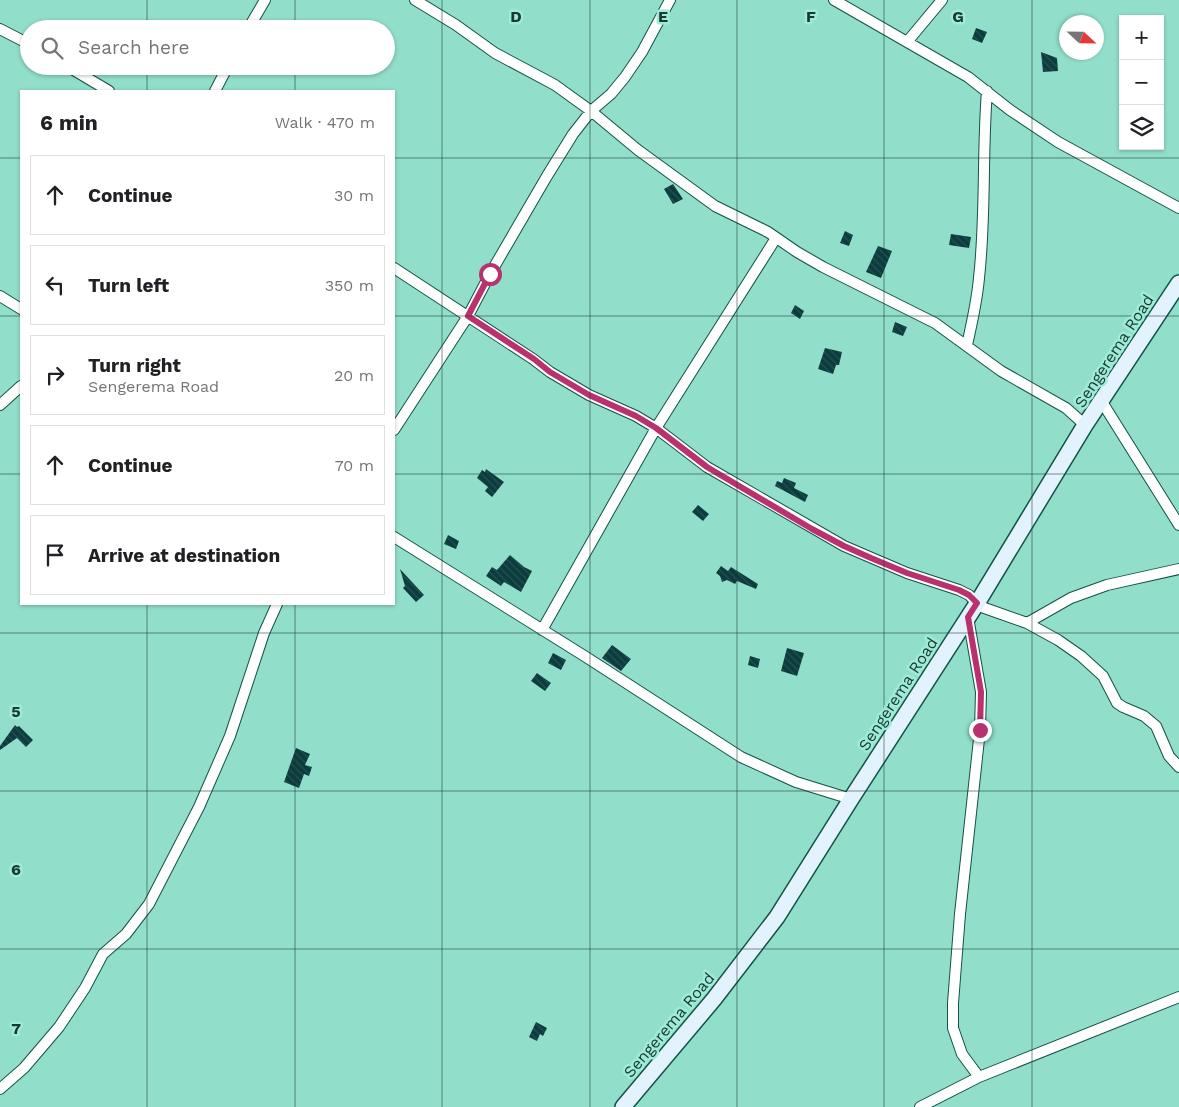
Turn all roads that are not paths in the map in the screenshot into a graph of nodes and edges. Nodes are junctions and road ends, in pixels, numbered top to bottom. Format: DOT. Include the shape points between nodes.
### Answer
graph roads {
  1 [pos="265,0"];
  2 [pos="415,0"];
  3 [pos="670,0"];
  4 [pos="834,0"];
  5 [pos="942,0"];
  6 [pos="253,20"];
  7 [pos="0,29"];
  8 [pos="20,39"];
  9 [pos="907,42"];
  10 [pos="82,75"];
  11 [pos="223,75"];
  12 [pos="107,90"];
  13 [pos="216,90"];
  14 [pos="987,91"];
  15 [pos="591,111"];
  16 [pos="1179,208"];
  17 [pos="776,238"];
  18 [pos="395,269"];
  19 [pos="1179,283"];
  20 [pos="0,296"];
  21 [pos="20,308"];
  22 [pos="468,316"];
  23 [pos="967,345"];
  24 [pos="20,387"];
  25 [pos="1102,402"];
  26 [pos="0,406"];
  27 [pos="1085,426"];
  28 [pos="395,428"];
  29 [pos="656,428"];
  30 [pos="1179,525"];
  31 [pos="395,538"];
  32 [pos="1179,569"];
  33 [pos="277,605"];
  34 [pos="974,608"];
  35 [pos="1027,623"];
  36 [pos="542,630"];
  37 [pos="1179,767"];
  38 [pos="851,798"];
  39 [pos="1179,997"];
  40 [pos="979,1077"];
  41 [pos="0,1089"];
  42 [pos="623,1107"];
  43 [pos="920,1107"];
  1 -- 6 [label="street"];
  2 -- 15 [label="street" via="495,53 555,85"];
  3 -- 15 [label="street" via="625,77"];
  4 -- 9 [label="street"];
  5 -- 9 [label="street"];
  7 -- 8 [label="street"];
  9 -- 14 [label="street" via="968,76"];
  10 -- 12 [label="street"];
  11 -- 13 [label="street"];
  14 -- 16 [label="street" via="1058,142"];
  14 -- 23 [label="street" via="983,228 979,278"];
  15 -- 17 [label="street" via="694,192 728,214"];
  15 -- 22 [label="street" via="547,176"];
  17 -- 23 [label="street" via="823,267 935,323"];
  17 -- 29 [label="street"];
  18 -- 22 [label="street"];
  19 -- 25 [label="main road, Sengerema Road"];
  20 -- 21 [label="street"];
  22 -- 28 [label="street"];
  22 -- 29 [label="street" via="550,372"];
  23 -- 27 [label="street" via="1001,371 1066,408"];
  24 -- 26 [label="street"];
  25 -- 27 [label="main road, Sengerema Road"];
  25 -- 30 [label="street"];
  27 -- 34 [label="main road, Sengerema Road"];
  29 -- 34 [label="street" via="707,467 844,546 907,573 959,590 969,595"];
  29 -- 36 [label="street"];
  31 -- 36 [label="street"];
  32 -- 35 [label="street" via="1107,585 1071,598"];
  33 -- 41 [label="street" via="230,736 199,807 152,898 126,934 103,954 82,994 58,1028 24,1068"];
  34 -- 35 [label="street"];
  34 -- 38 [label="main road, Sengerema Road"];
  34 -- 40 [label="street" via="981,692 980,730 953,1003 954,1028 962,1054"];
  35 -- 37 [label="street" via="1058,640 1096,668 1117,703 1144,716 1156,726 1169,756"];
  36 -- 38 [label="street" via="741,757 796,782"];
  38 -- 42 [label="main road, Sengerema Road" via="777,917 714,999"];
  39 -- 40 [label="street"];
  40 -- 43 [label="street"];
}
